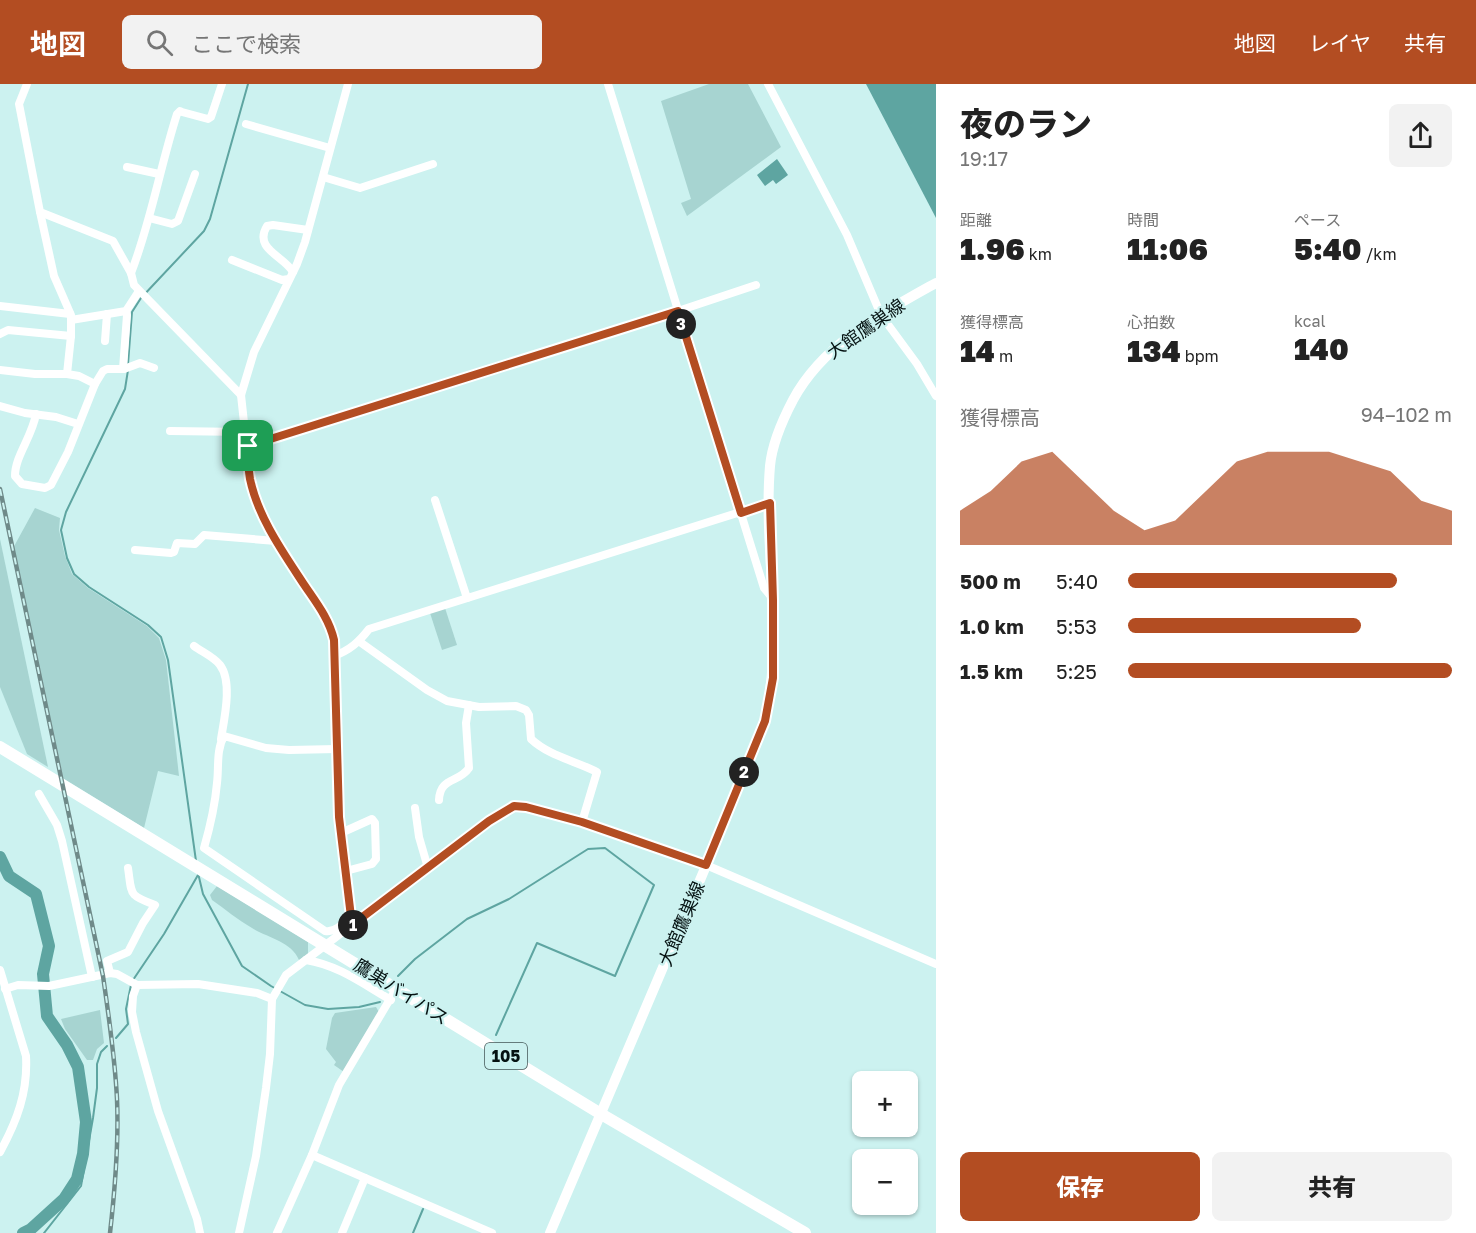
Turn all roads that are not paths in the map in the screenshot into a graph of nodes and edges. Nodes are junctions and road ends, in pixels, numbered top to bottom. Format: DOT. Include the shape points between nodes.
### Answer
graph roads {
  1 [pos="27,84"];
  2 [pos="222,84"];
  3 [pos="348,84"];
  4 [pos="608,84"];
  5 [pos="768,84"];
  6 [pos="246,124"];
  7 [pos="330,148"];
  8 [pos="433,164"];
  9 [pos="127,167"];
  10 [pos="159,174"];
  11 [pos="195,174"];
  12 [pos="323,177"];
  13 [pos="40,212"];
  14 [pos="149,218"];
  15 [pos="308,230"];
  16 [pos="232,260"];
  17 [pos="131,273"];
  18 [pos="291,276"];
  19 [pos="936,283"];
  20 [pos="756,285"];
  21 [pos="143,294"];
  22 [pos="0,306"];
  23 [pos="126,311"];
  24 [pos="678,311"];
  25 [pos="107,314"];
  26 [pos="881,315"];
  27 [pos="70,317"];
  28 [pos="0,334"];
  29 [pos="71,336"];
  30 [pos="105,342"];
  31 [pos="154,368"];
  32 [pos="126,369"];
  33 [pos="0,370"];
  34 [pos="67,374"];
  35 [pos="95,384"];
  36 [pos="241,395"];
  37 [pos="936,396"];
  38 [pos="0,406"];
  39 [pos="36,414"];
  40 [pos="78,424"];
  41 [pos="170,430"];
  42 [pos="246,432"];
  43 [pos="248,446"];
  44 [pos="435,500"];
  45 [pos="770,503"];
  46 [pos="741,513"];
  47 [pos="276,541"];
  48 [pos="135,550"];
  49 [pos="467,598"];
  50 [pos="773,600"];
  51 [pos="360,642"];
  52 [pos="194,646"];
  53 [pos="334,656"];
  54 [pos="469,705"];
  55 [pos="221,741"];
  56 [pos="0,747"];
  57 [pos="337,748"];
  58 [pos="39,794"];
  59 [pos="439,800"];
  60 [pos="415,808"];
  61 [pos="582,822"];
  62 [pos="341,833"];
  63 [pos="706,865"];
  64 [pos="128,867"];
  65 [pos="428,868"];
  66 [pos="346,871"];
  67 [pos="351,914"];
  68 [pos="352,925"];
  69 [pos="326,945"];
  70 [pos="306,960"];
  71 [pos="936,964"];
  72 [pos="0,970"];
  73 [pos="110,974"];
  74 [pos="92,977"];
  75 [pos="136,984"];
  76 [pos="5,989"];
  77 [pos="393,995"];
  78 [pos="272,999"];
  79 [pos="602,1114"];
  80 [pos="0,1152"];
  81 [pos="312,1155"];
  82 [pos="365,1178"];
  83 [pos="200,1233"];
  84 [pos="239,1233"];
  85 [pos="277,1233"];
  86 [pos="342,1233"];
  87 [pos="492,1233"];
  88 [pos="550,1233"];
  89 [pos="805,1233"];
  1 -- 13 [label="street" via="19,104"];
  2 -- 10 [label="street" via="208,119 177,114"];
  3 -- 7 [label="street"];
  4 -- 24 [label="street"];
  5 -- 26 [label="street" via="847,235"];
  6 -- 7 [label="street"];
  7 -- 12 [label="street"];
  8 -- 12 [label="street" via="360,188"];
  9 -- 10 [label="street"];
  10 -- 14 [label="street"];
  11 -- 14 [label="street" via="176,223"];
  12 -- 15 [label="street"];
  13 -- 17 [label="street" via="113,241"];
  13 -- 27 [label="street" via="54,276"];
  14 -- 17 [label="street"];
  15 -- 18 [label="street"];
  15 -- 18 [label="street" via="273,225 263,233 267,248 285,262"];
  16 -- 18 [label="street" via="282,280"];
  17 -- 21 [label="street" via="134,285"];
  18 -- 36 [label="street" via="254,352"];
  19 -- 26 [label="main road, 大館鷹巣線"];
  20 -- 24 [label="street"];
  21 -- 23 [label="street"];
  21 -- 36 [label="street"];
  22 -- 27 [label="street"];
  23 -- 25 [label="street"];
  23 -- 32 [label="street"];
  24 -- 43 [label="street"];
  24 -- 46 [label="street"];
  25 -- 27 [label="street"];
  25 -- 30 [label="street"];
  26 -- 37 [label="street"];
  26 -- 45 [label="main road, 大館鷹巣線" via="848,337 804,381 780,431 770,464"];
  27 -- 29 [label="street"];
  28 -- 29 [label="street" via="8,330"];
  29 -- 34 [label="street"];
  31 -- 32 [label="street" via="140,363"];
  32 -- 35 [label="street" via="106,369"];
  33 -- 34 [label="street"];
  34 -- 35 [label="street"];
  35 -- 40 [label="street"];
  36 -- 42 [label="street"];
  38 -- 39 [label="street"];
  39 -- 40 [label="street"];
  39 -- 40 [label="street" via="34,428 18,459 15,476 22,484 45,488 51,485"];
  41 -- 42 [label="street"];
  42 -- 43 [label="street"];
  43 -- 47 [label="street" via="250,478"];
  44 -- 49 [label="street"];
  45 -- 46 [label="street"];
  45 -- 50 [label="main road, 大館鷹巣線"];
  46 -- 49 [label="street"];
  46 -- 50 [label="street" via="764,588"];
  47 -- 48 [label="street" via="204,535 195,544 177,543 171,553"];
  47 -- 53 [label="street" via="331,629"];
  49 -- 51 [label="street" via="369,629"];
  50 -- 63 [label="main road, 大館鷹巣線" via="774,671 765,721"];
  51 -- 53 [label="street"];
  51 -- 54 [label="street" via="427,690 447,701"];
  52 -- 55 [label="street" via="223,670 227,686"];
  53 -- 57 [label="street"];
  54 -- 59 [label="street" via="469,768 441,788"];
  54 -- 61 [label="street" via="516,706 526,710 531,739 541,749 597,772"];
  55 -- 57 [label="street" via="224,736 289,750"];
  55 -- 67 [label="street" via="212,821 204,849 325,931 337,928"];
  56 -- 69 [label="highway, 鷹巣バイパス / 105"];
  57 -- 62 [label="street"];
  58 -- 74 [label="street" via="60,833"];
  60 -- 65 [label="street"];
  61 -- 63 [label="street"];
  61 -- 65 [label="street" via="514,806"];
  62 -- 66 [label="street"];
  62 -- 66 [label="street" via="372,819 375,824 376,859 372,864"];
  63 -- 71 [label="street"];
  63 -- 79 [label="main road, 大館鷹巣線"];
  64 -- 73 [label="street" via="135,898 155,905 128,952 107,961"];
  65 -- 68 [label="street"];
  66 -- 67 [label="street"];
  67 -- 68 [label="street"];
  68 -- 69 [label="street"];
  69 -- 70 [label="street"];
  69 -- 77 [label="highway, 鷹巣バイパス / 105"];
  70 -- 77 [label="street" via="322,962"];
  70 -- 78 [label="street" via="286,975"];
  72 -- 76 [label="street"];
  73 -- 74 [label="street"];
  73 -- 75 [label="street"];
  74 -- 76 [label="street" via="49,986 18,985"];
  75 -- 78 [label="street" via="198,984"];
  75 -- 83 [label="street" via="132,1012 136,1032 158,1111"];
  76 -- 80 [label="street" via="26,1056 26,1085 21,1108"];
  77 -- 79 [label="highway, 鷹巣バイパス / 105"];
  77 -- 81 [label="street" via="339,1085"];
  78 -- 84 [label="street" via="266,1088"];
  79 -- 88 [label="main road, 大館鷹巣線"];
  79 -- 89 [label="highway, 鷹巣バイパス / 105"];
  81 -- 82 [label="street"];
  81 -- 85 [label="street"];
  82 -- 86 [label="street"];
  82 -- 87 [label="street"];
}
